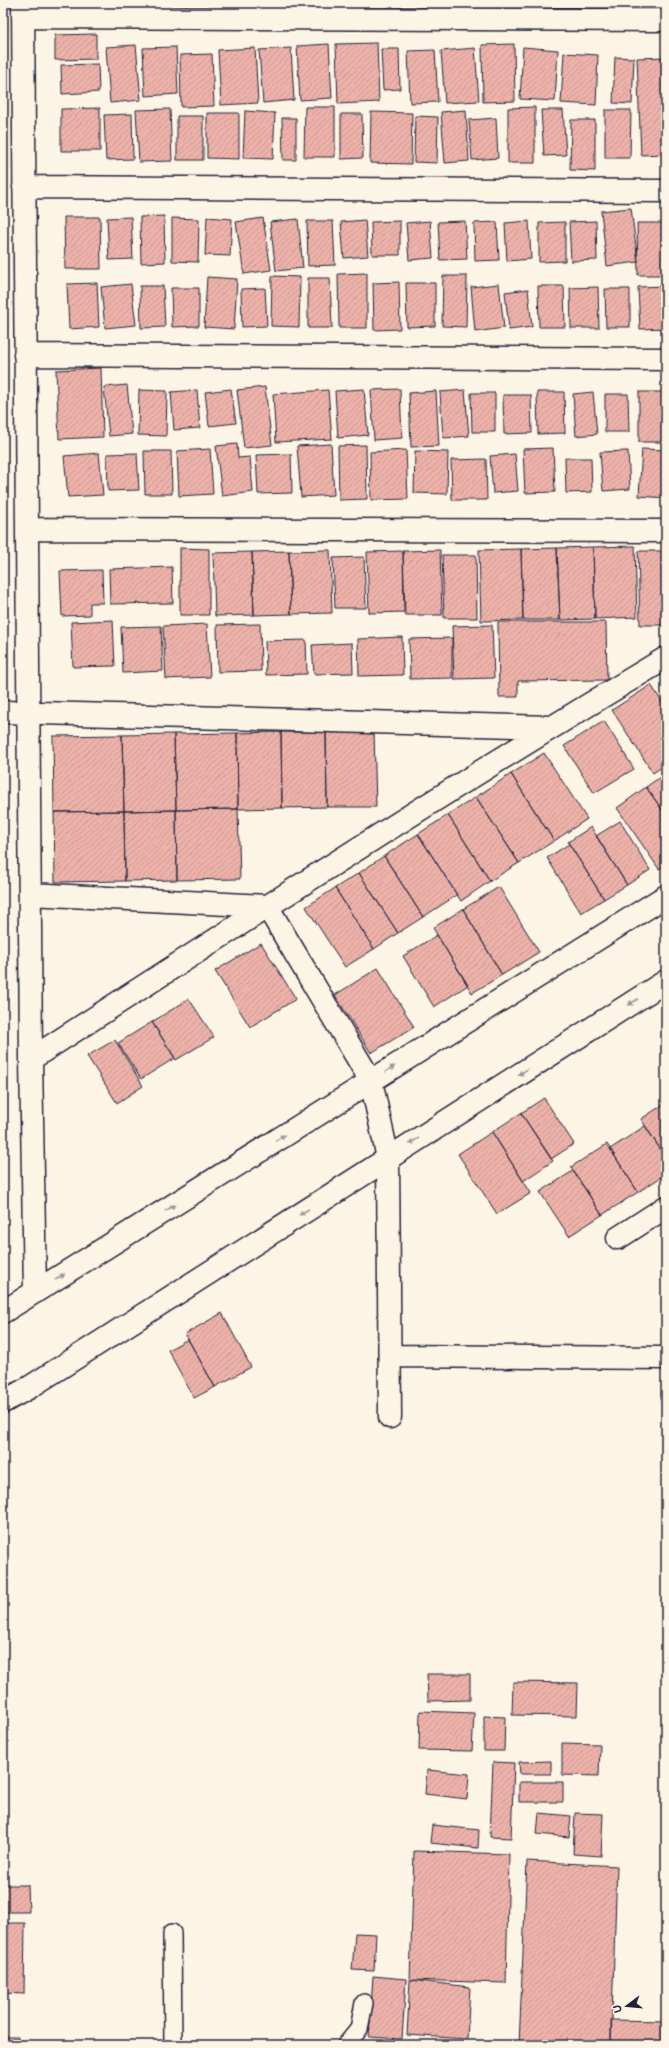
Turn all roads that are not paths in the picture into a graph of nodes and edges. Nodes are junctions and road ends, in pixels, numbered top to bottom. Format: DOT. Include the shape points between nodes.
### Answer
graph roads {
  1 [pos="23,10"];
  2 [pos="666,20"];
  3 [pos="24,187"];
  4 [pos="666,191"];
  5 [pos="26,355"];
  6 [pos="666,359"];
  7 [pos="27,529"];
  8 [pos="666,531"];
  9 [pos="666,658"];
  10 [pos="3,712"];
  11 [pos="28,713"];
  12 [pos="552,727"];
  13 [pos="30,894"];
  14 [pos="666,896"];
  15 [pos="267,906"];
  16 [pos="666,981"];
  17 [pos="31,1059"];
  18 [pos="371,1081"];
  19 [pos="388,1158"];
  20 [pos="666,1207"];
  21 [pos="618,1238"];
  22 [pos="35,1292"];
  23 [pos="3,1312"];
  24 [pos="390,1356"];
  25 [pos="666,1358"];
  26 [pos="3,1402"];
  27 [pos="390,1417"];
  28 [pos="172,1934"];
  29 [pos="364,2003"];
  30 [pos="173,2045"];
  31 [pos="346,2045"];
  1 -- 2 [label="street"];
  1 -- 3 [label="street"];
  3 -- 4 [label="street"];
  3 -- 5 [label="street"];
  5 -- 6 [label="street"];
  5 -- 7 [label="street"];
  7 -- 8 [label="street"];
  7 -- 11 [label="street"];
  9 -- 12 [label="street"];
  10 -- 11 [label="street"];
  11 -- 12 [label="street"];
  11 -- 13 [label="street"];
  12 -- 15 [label="street"];
  13 -- 15 [label="street"];
  13 -- 17 [label="street"];
  18 -- 14 [label="street, one-way"];
  15 -- 17 [label="street"];
  15 -- 18 [label="street"];
  16 -- 19 [label="street, one-way"];
  17 -- 22 [label="street"];
  18 -- 19 [label="street"];
  22 -- 18 [label="street, one-way"];
  19 -- 24 [label="street"];
  19 -- 26 [label="street, one-way"];
  20 -- 21 [label="street"];
  22 -- 23 [label="street"];
  24 -- 25 [label="street"];
  24 -- 27 [label="street"];
  28 -- 30 [label="lane"];
  29 -- 31 [label="lane" via="358,2028"];
}
